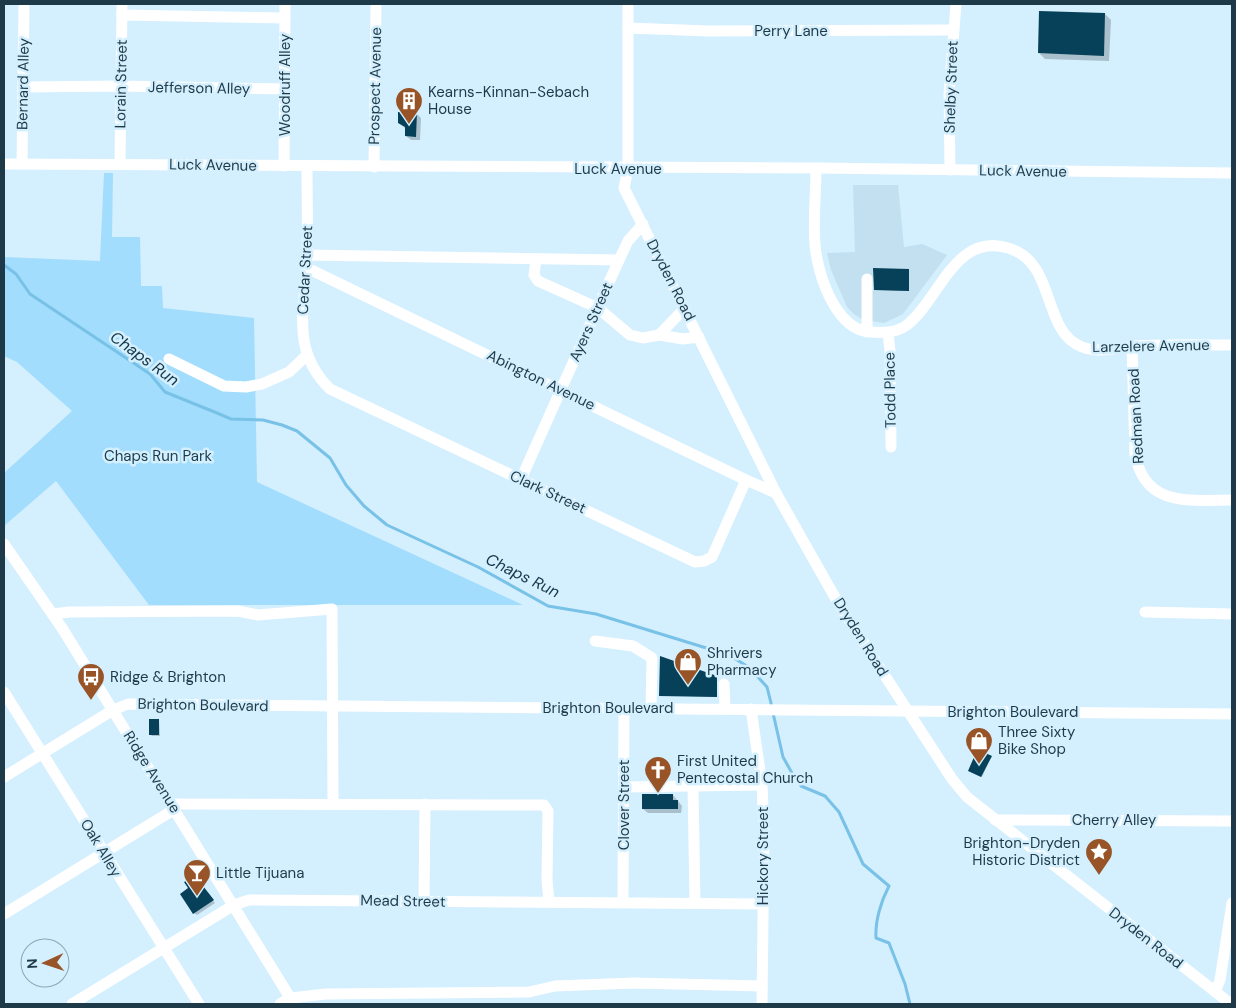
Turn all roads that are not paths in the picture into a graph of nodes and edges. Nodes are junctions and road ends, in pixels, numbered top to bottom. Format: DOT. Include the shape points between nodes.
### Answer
graph roads {
  1 [pos="24,4"];
  2 [pos="285,4"];
  3 [pos="376,4"];
  4 [pos="628,4"];
  5 [pos="956,4"];
  6 [pos="122,10"];
  7 [pos="285,18"];
  8 [pos="628,28"];
  9 [pos="953,30"];
  10 [pos="121,86"];
  11 [pos="23,87"];
  12 [pos="285,90"];
  13 [pos="4,164"];
  14 [pos="22,164"];
  15 [pos="120,164"];
  16 [pos="284,166"];
  17 [pos="307,166"];
  18 [pos="374,168"];
  19 [pos="816,168"];
  20 [pos="628,169"];
  21 [pos="950,170"];
  22 [pos="1232,173"];
  23 [pos="643,224"];
  24 [pos="307,255"];
  25 [pos="536,259"];
  26 [pos="619,260"];
  27 [pos="307,268"];
  28 [pos="867,279"];
  29 [pos="598,308"];
  30 [pos="685,308"];
  31 [pos="867,332"];
  32 [pos="888,333"];
  33 [pos="659,335"];
  34 [pos="699,337"];
  35 [pos="1232,345"];
  36 [pos="1132,346"];
  37 [pos="307,355"];
  38 [pos="169,359"];
  39 [pos="314,370"];
  40 [pos="561,390"];
  41 [pos="891,447"];
  42 [pos="522,479"];
  43 [pos="746,480"];
  44 [pos="776,493"];
  45 [pos="1232,500"];
  46 [pos="4,544"];
  47 [pos="1145,612"];
  48 [pos="53,614"];
  49 [pos="1232,614"];
  50 [pos="595,641"];
  51 [pos="724,684"];
  52 [pos="4,692"];
  53 [pos="332,707"];
  54 [pos="624,708"];
  55 [pos="651,709"];
  56 [pos="725,709"];
  57 [pos="756,709"];
  58 [pos="113,710"];
  59 [pos="907,711"];
  60 [pos="1232,714"];
  61 [pos="43,753"];
  62 [pos="4,777"];
  63 [pos="762,785"];
  64 [pos="693,786"];
  65 [pos="624,787"];
  66 [pos="333,804"];
  67 [pos="425,804"];
  68 [pos="173,806"];
  69 [pos="995,820"];
  70 [pos="1232,821"];
  71 [pos="102,852"];
  72 [pos="424,902"];
  73 [pos="549,902"];
  74 [pos="623,902"];
  75 [pos="695,903"];
  76 [pos="1232,903"];
  77 [pos="763,904"];
  78 [pos="234,905"];
  79 [pos="4,914"];
  80 [pos="163,948"];
  81 [pos="762,986"];
  82 [pos="1215,992"];
  83 [pos="288,1002"];
  84 [pos="72,1004"];
  85 [pos="199,1004"];
  86 [pos="762,1004"];
  87 [pos="1231,1004"];
  1 -- 11 [label="street, Bernard Alley"];
  2 -- 7 [label="street, Woodruff Alley"];
  3 -- 18 [label="street, Prospect Avenue"];
  4 -- 8 [label="street"];
  5 -- 9 [label="street, Shelby Street"];
  6 -- 7 [label="street"];
  6 -- 10 [label="street, Lorain Street"];
  7 -- 12 [label="street, Woodruff Alley"];
  8 -- 9 [label="street, Perry Lane" via="709,31"];
  8 -- 20 [label="street"];
  9 -- 21 [label="street, Shelby Street" via="949,94"];
  10 -- 11 [label="street, Jefferson Alley"];
  10 -- 12 [label="street, Jefferson Alley"];
  10 -- 15 [label="street, Lorain Street"];
  11 -- 14 [label="street, Bernard Alley"];
  12 -- 16 [label="street, Woodruff Alley"];
  13 -- 14 [label="street, Luck Avenue"];
  14 -- 15 [label="street, Luck Avenue"];
  15 -- 16 [label="street, Luck Avenue"];
  16 -- 17 [label="street, Luck Avenue"];
  17 -- 18 [label="street, Luck Avenue"];
  17 -- 24 [label="street, Cedar Street"];
  18 -- 20 [label="street, Luck Avenue"];
  19 -- 20 [label="street, Luck Avenue"];
  19 -- 21 [label="street, Luck Avenue"];
  19 -- 31 [label="street, Larzelere Avenue" via="817,258 835,308 854,328"];
  20 -- 23 [label="street, Dryden Road" via="624,188"];
  21 -- 22 [label="street, Luck Avenue"];
  23 -- 26 [label="street, Ayers Street" via="628,241"];
  23 -- 30 [label="street, Dryden Road"];
  24 -- 25 [label="street"];
  24 -- 27 [label="street, Cedar Street"];
  25 -- 26 [label="street"];
  25 -- 29 [label="street" via="534,275 538,281"];
  26 -- 29 [label="street, Ayers Street"];
  27 -- 37 [label="street, Cedar Street" via="302,332"];
  27 -- 40 [label="street, Abington Avenue"];
  28 -- 31 [label="street"];
  29 -- 33 [label="street" via="630,335 652,338"];
  29 -- 40 [label="street, Ayers Street"];
  30 -- 33 [label="street"];
  30 -- 34 [label="street, Dryden Road"];
  31 -- 32 [label="street, Larzelere Avenue"];
  32 -- 36 [label="street, Larzelere Avenue" via="906,326 922,310 958,260 974,250 989,246 1013,250 1031,262 1068,338 1080,346 1110,350"];
  32 -- 41 [label="street, Todd Place"];
  33 -- 34 [label="street" via="683,340"];
  34 -- 44 [label="street, Dryden Road"];
  35 -- 36 [label="street, Larzelere Avenue"];
  36 -- 45 [label="street, Redman Road" via="1135,454 1138,469 1146,483 1157,492 1175,498"];
  37 -- 38 [label="street" via="289,372 246,387 224,386"];
  37 -- 39 [label="street, Cedar Street"];
  39 -- 42 [label="street, Clark Street" via="330,389 339,394"];
  40 -- 42 [label="street, Ayers Street"];
  40 -- 43 [label="street, Abington Avenue"];
  42 -- 43 [label="street, Clark Street" via="695,562 712,557"];
  43 -- 44 [label="street, Abington Avenue"];
  44 -- 59 [label="street, Dryden Road" via="841,608"];
  46 -- 48 [label="street, Ridge Avenue"];
  47 -- 49 [label="street"];
  48 -- 53 [label="street" via="258,614 332,609"];
  48 -- 58 [label="street, Ridge Avenue"];
  50 -- 55 [label="street" via="633,646 652,658"];
  51 -- 56 [label="street"];
  52 -- 61 [label="street, Oak Alley"];
  53 -- 54 [label="street, Brighton Boulevard"];
  53 -- 58 [label="street, Brighton Boulevard" via="128,704"];
  53 -- 66 [label="street"];
  54 -- 55 [label="street, Brighton Boulevard"];
  54 -- 65 [label="street, Clover Street"];
  55 -- 56 [label="street, Brighton Boulevard"];
  56 -- 57 [label="street, Brighton Boulevard"];
  57 -- 59 [label="street, Brighton Boulevard"];
  57 -- 63 [label="street, Hickory Street"];
  58 -- 61 [label="street, Brighton Boulevard"];
  58 -- 68 [label="street, Ridge Avenue"];
  59 -- 60 [label="street, Brighton Boulevard"];
  59 -- 69 [label="street, Dryden Road" via="952,779 967,797"];
  61 -- 62 [label="street, Brighton Boulevard"];
  61 -- 71 [label="street, Oak Alley"];
  63 -- 64 [label="street"];
  63 -- 77 [label="street, Hickory Street"];
  64 -- 65 [label="street"];
  64 -- 75 [label="street"];
  65 -- 74 [label="street, Clover Street"];
  66 -- 67 [label="street"];
  66 -- 68 [label="street"];
  67 -- 72 [label="street"];
  67 -- 73 [label="street" via="544,804 548,811"];
  68 -- 71 [label="street"];
  68 -- 78 [label="street, Ridge Avenue"];
  69 -- 70 [label="street, Cherry Alley"];
  69 -- 82 [label="street, Dryden Road"];
  71 -- 79 [label="street"];
  71 -- 80 [label="street, Oak Alley"];
  72 -- 73 [label="street, Mead Street"];
  72 -- 78 [label="street, Mead Street" via="248,900"];
  73 -- 74 [label="street, Mead Street"];
  74 -- 75 [label="street, Mead Street"];
  75 -- 77 [label="street, Mead Street"];
  76 -- 82 [label="street" via="1220,980"];
  77 -- 81 [label="street, Hickory Street"];
  78 -- 80 [label="street, Mead Street"];
  78 -- 83 [label="street, Ridge Avenue"];
  80 -- 84 [label="street, Mead Street"];
  80 -- 85 [label="street, Oak Alley"];
  81 -- 83 [label="street" via="634,983 555,986 529,992 326,994"];
  81 -- 86 [label="street, Hickory Street"];
  82 -- 87 [label="street, Dryden Road"];
}
